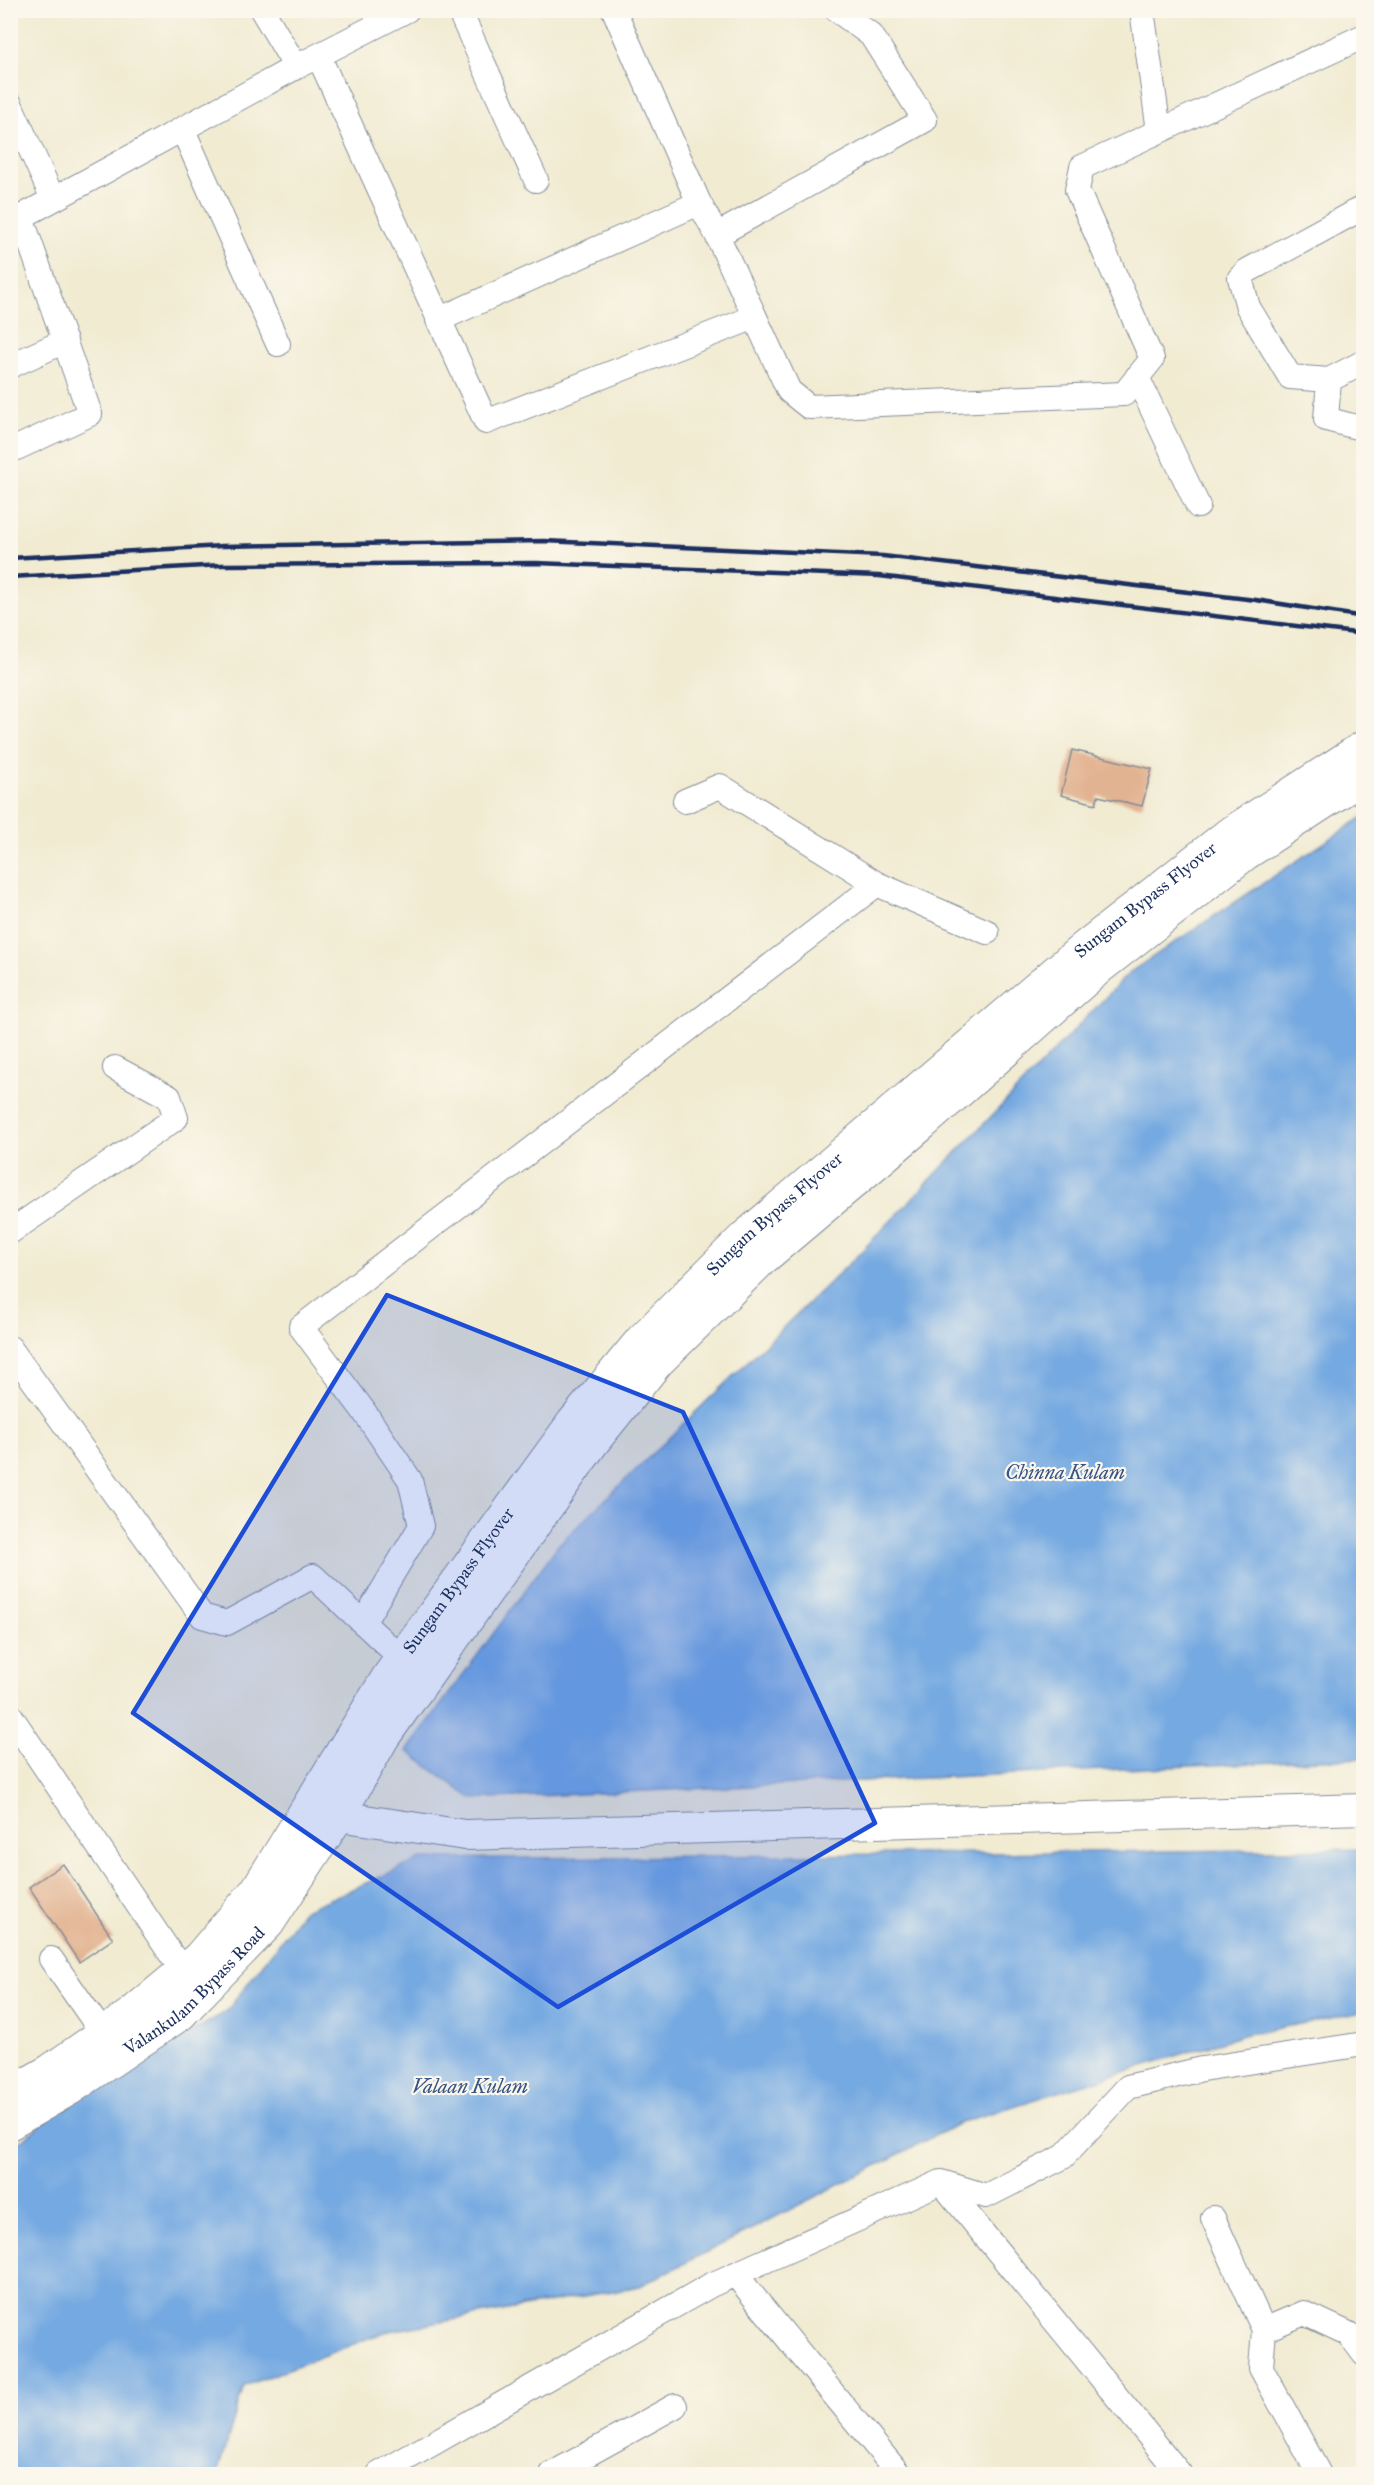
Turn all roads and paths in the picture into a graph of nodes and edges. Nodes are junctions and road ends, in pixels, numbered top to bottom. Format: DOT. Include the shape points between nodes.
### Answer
graph roads {
  1 [pos="262,10"];
  2 [pos="407,10"];
  3 [pos="459,10"];
  4 [pos="614,10"];
  5 [pos="837,10"];
  6 [pos="1142,10"];
  7 [pos="1364,36"];
  8 [pos="319,57"];
  9 [pos="296,67"];
  10 [pos="10,104"];
  11 [pos="183,130"];
  12 [pos="1160,131"];
  13 [pos="536,180"];
  14 [pos="53,199"];
  15 [pos="699,203"];
  16 [pos="1364,207"];
  17 [pos="16,220"];
  18 [pos="717,235"];
  19 [pos="755,317"];
  20 [pos="438,320"];
  21 [pos="65,341"];
  22 [pos="278,344"];
  23 [pos="1364,362"];
  24 [pos="10,366"];
  25 [pos="1137,377"];
  26 [pos="1329,380"];
  27 [pos="1364,429"];
  28 [pos="10,451"];
  29 [pos="1198,506"];
  30 [pos="1364,747"];
  31 [pos="1364,776"];
  32 [pos="685,801"];
  33 [pos="877,884"];
  34 [pos="987,932"];
  35 [pos="115,1068"];
  36 [pos="10,1232"];
  37 [pos="10,1348"];
  38 [pos="649,1352"];
  39 [pos="363,1623"];
  40 [pos="402,1659"];
  41 [pos="10,1715"];
  42 [pos="323,1809"];
  43 [pos="1364,1809"];
  44 [pos="51,1959"];
  45 [pos="183,1972"];
  46 [pos="103,2034"];
  47 [pos="1364,2044"];
  48 [pos="10,2094"];
  49 [pos="10,2123"];
  50 [pos="941,2182"];
  51 [pos="1213,2218"];
  52 [pos="735,2274"];
  53 [pos="1264,2331"];
  54 [pos="1364,2354"];
  55 [pos="675,2406"];
  56 [pos="379,2475"];
  57 [pos="552,2475"];
  58 [pos="899,2475"];
  59 [pos="1180,2475"];
  60 [pos="1319,2475"];
  1 -- 9 [label="street"];
  2 -- 8 [label="street"];
  3 -- 13 [label="street"];
  4 -- 15 [label="street"];
  5 -- 18 [label="street" via="871,35 925,120"];
  6 -- 12 [label="street"];
  7 -- 12 [label="street"];
  8 -- 9 [label="street"];
  8 -- 20 [label="street"];
  9 -- 11 [label="street"];
  10 -- 14 [label="street"];
  11 -- 14 [label="street"];
  11 -- 22 [label="street"];
  12 -- 25 [label="street" via="1082,167 1077,190 1152,359"];
  14 -- 17 [label="street"];
  15 -- 18 [label="street"];
  15 -- 20 [label="street"];
  16 -- 26 [label="street" via="1240,278 1248,307 1290,376"];
  17 -- 21 [label="street"];
  18 -- 19 [label="street"];
  19 -- 20 [label="street" via="486,422"];
  19 -- 25 [label="street" via="789,391 808,407 1124,394"];
  21 -- 24 [label="street"];
  21 -- 28 [label="street" via="90,414"];
  23 -- 26 [label="street"];
  25 -- 29 [label="street"];
  26 -- 27 [label="street" via="1326,419"];
  30 -- 38 [label="main road, Sungam Bypass Flyover" via="1228,835 1084,948 745,1237"];
  31 -- 38 [label="main road, Sungam Bypass Flyover" via="1246,853 1101,966 922,1124"];
  32 -- 33 [label="street" via="720,786"];
  33 -- 34 [label="street"];
  33 -- 39 [label="street" via="301,1327 410,1480 421,1526"];
  35 -- 36 [label="street" via="170,1097 176,1118"];
  37 -- 39 [label="street" via="202,1616 227,1623 313,1576"];
  38 -- 40 [label="main road, Sungam Bypass Flyover" via="573,1423"];
  38 -- 42 [label="main road, Sungam Bypass Flyover" via="592,1443 383,1737"];
  39 -- 40 [label="street"];
  40 -- 42 [label="main road, Sungam Bypass Flyover"];
  41 -- 45 [label="street"];
  42 -- 43 [label="street" via="465,1834"];
  42 -- 45 [label="main road, Valankulam Bypass Road" via="200,1958"];
  42 -- 49 [label="main road, Valankulam Bypass Road" via="268,1923 180,2014 69,2089"];
  44 -- 46 [label="street"];
  45 -- 46 [label="main road, Valankulam Bypass Road"];
  46 -- 48 [label="main road, Valankulam Bypass Road"];
  47 -- 50 [label="street" via="1202,2069 1128,2086 1063,2157 986,2196"];
  50 -- 52 [label="street"];
  50 -- 59 [label="street"];
  51 -- 53 [label="street"];
  52 -- 56 [label="street"];
  52 -- 58 [label="street"];
  53 -- 54 [label="street" via="1304,2313 1350,2334"];
  53 -- 60 [label="street" via="1261,2368"];
  55 -- 57 [label="street"];
}
